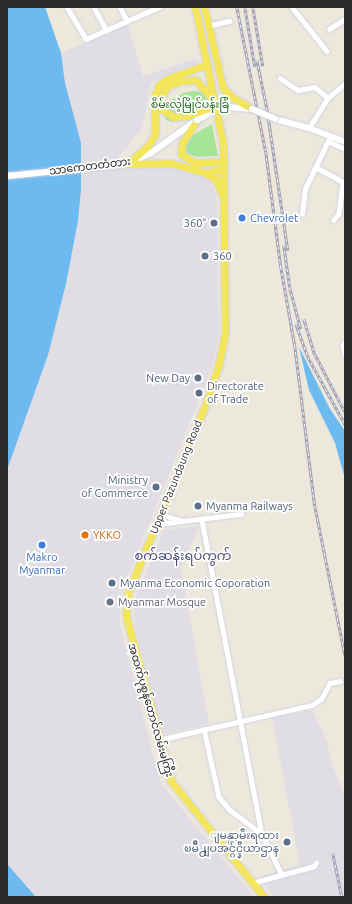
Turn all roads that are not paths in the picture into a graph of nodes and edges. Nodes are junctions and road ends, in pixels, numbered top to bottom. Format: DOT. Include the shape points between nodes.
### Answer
graph roads {
  1 [pos="67,7"];
  2 [pos="94,7"];
  3 [pos="120,7"];
  4 [pos="159,7"];
  5 [pos="195,7"];
  6 [pos="204,7"];
  7 [pos="292,7"];
  8 [pos="345,19"];
  9 [pos="127,21"];
  10 [pos="229,21"];
  11 [pos="207,26"];
  12 [pos="329,29"];
  13 [pos="106,30"];
  14 [pos="327,51"];
  15 [pos="206,65"];
  16 [pos="280,78"];
  17 [pos="345,83"];
  18 [pos="211,97"];
  19 [pos="328,98"];
  20 [pos="252,109"];
  21 [pos="216,110"];
  22 [pos="197,120"];
  23 [pos="309,128"];
  24 [pos="345,142"];
  25 [pos="345,148"];
  26 [pos="128,164"];
  27 [pos="224,166"];
  28 [pos="316,168"];
  29 [pos="205,173"];
  30 [pos="7,176"];
  31 [pos="223,198"];
  32 [pos="302,214"];
  33 [pos="334,220"];
  34 [pos="345,342"];
  35 [pos="345,354"];
  36 [pos="161,514"];
  37 [pos="241,514"];
  38 [pos="202,520"];
  39 [pos="182,522"];
  40 [pos="157,524"];
  41 [pos="128,593"];
  42 [pos="340,681"];
  43 [pos="241,720"];
  44 [pos="204,729"];
  45 [pos="158,740"];
  46 [pos="262,834"];
  47 [pos="316,863"];
  48 [pos="281,873"];
  49 [pos="252,883"];
  50 [pos="264,897"];
  1 -- 13 [label="street" via="86,39"];
  2 -- 13 [label="street"];
  3 -- 9 [label="street"];
  4 -- 9 [label="street"];
  5 -- 15 [label="main road"];
  6 -- 11 [label="main road"];
  7 -- 14 [label="street"];
  8 -- 12 [label="street"];
  9 -- 13 [label="street"];
  10 -- 11 [label="street"];
  11 -- 20 [label="main road" via="223,88 232,97"];
  15 -- 18 [label="main road"];
  15 -- 26 [label="main road" via="167,79 159,85 155,95 155,134 148,146"];
  16 -- 19 [label="street" via="298,90 315,87"];
  17 -- 19 [label="street"];
  18 -- 21 [label="main road, bridge" via="196,80 181,81 167,86 161,98 163,110 174,117 186,116 209,108"];
  18 -- 27 [label="main road" via="219,125"];
  19 -- 23 [label="street"];
  20 -- 21 [label="main road, သာကေတတံတား" via="228,107"];
  20 -- 23 [label="main road, သာကေတတံတား, bridge"];
  21 -- 22 [label="main road, သာကေတတံတား, bridge"];
  22 -- 26 [label="main road, သာကေတတံတား" via="151,153"];
  22 -- 27 [label="main road" via="182,143 181,154 195,163"];
  23 -- 24 [label="main road, သာကေတတံတား"];
  25 -- 28 [label="street" via="328,141"];
  26 -- 29 [label="main road" via="166,162"];
  26 -- 30 [label="main road, သာကေတတံတား"];
  27 -- 29 [label="main road"];
  27 -- 31 [label="main road, Upper Pazundaung Road"];
  28 -- 32 [label="street" via="305,189"];
  28 -- 33 [label="street" via="343,182 339,214"];
  29 -- 31 [label="main road" via="216,179"];
  31 -- 36 [label="main road, Upper Pazundaung Road" via="223,349 207,401"];
  34 -- 35 [label="street"];
  36 -- 39 [label="street"];
  36 -- 40 [label="main road, Upper Pazundaung Road"];
  37 -- 38 [label="street"];
  38 -- 39 [label="street"];
  38 -- 43 [label="street"];
  39 -- 40 [label="street"];
  40 -- 41 [label="main road, Upper Pazundaung Road"];
  41 -- 45 [label="main road, အထက်ပုစွန်တောင်လမ်းမကြီး" via="128,628"];
  42 -- 43 [label="street" via="330,683 321,699 312,705"];
  43 -- 44 [label="street"];
  43 -- 46 [label="street"];
  44 -- 45 [label="street"];
  44 -- 46 [label="street" via="219,797 229,809"];
  45 -- 49 [label="main road, အထက်ပုစွန်တောင်လမ်းမကြီး" via="176,789"];
  46 -- 48 [label="street"];
  47 -- 48 [label="street" via="314,866"];
  48 -- 49 [label="street"];
  49 -- 50 [label="main road"];
}
